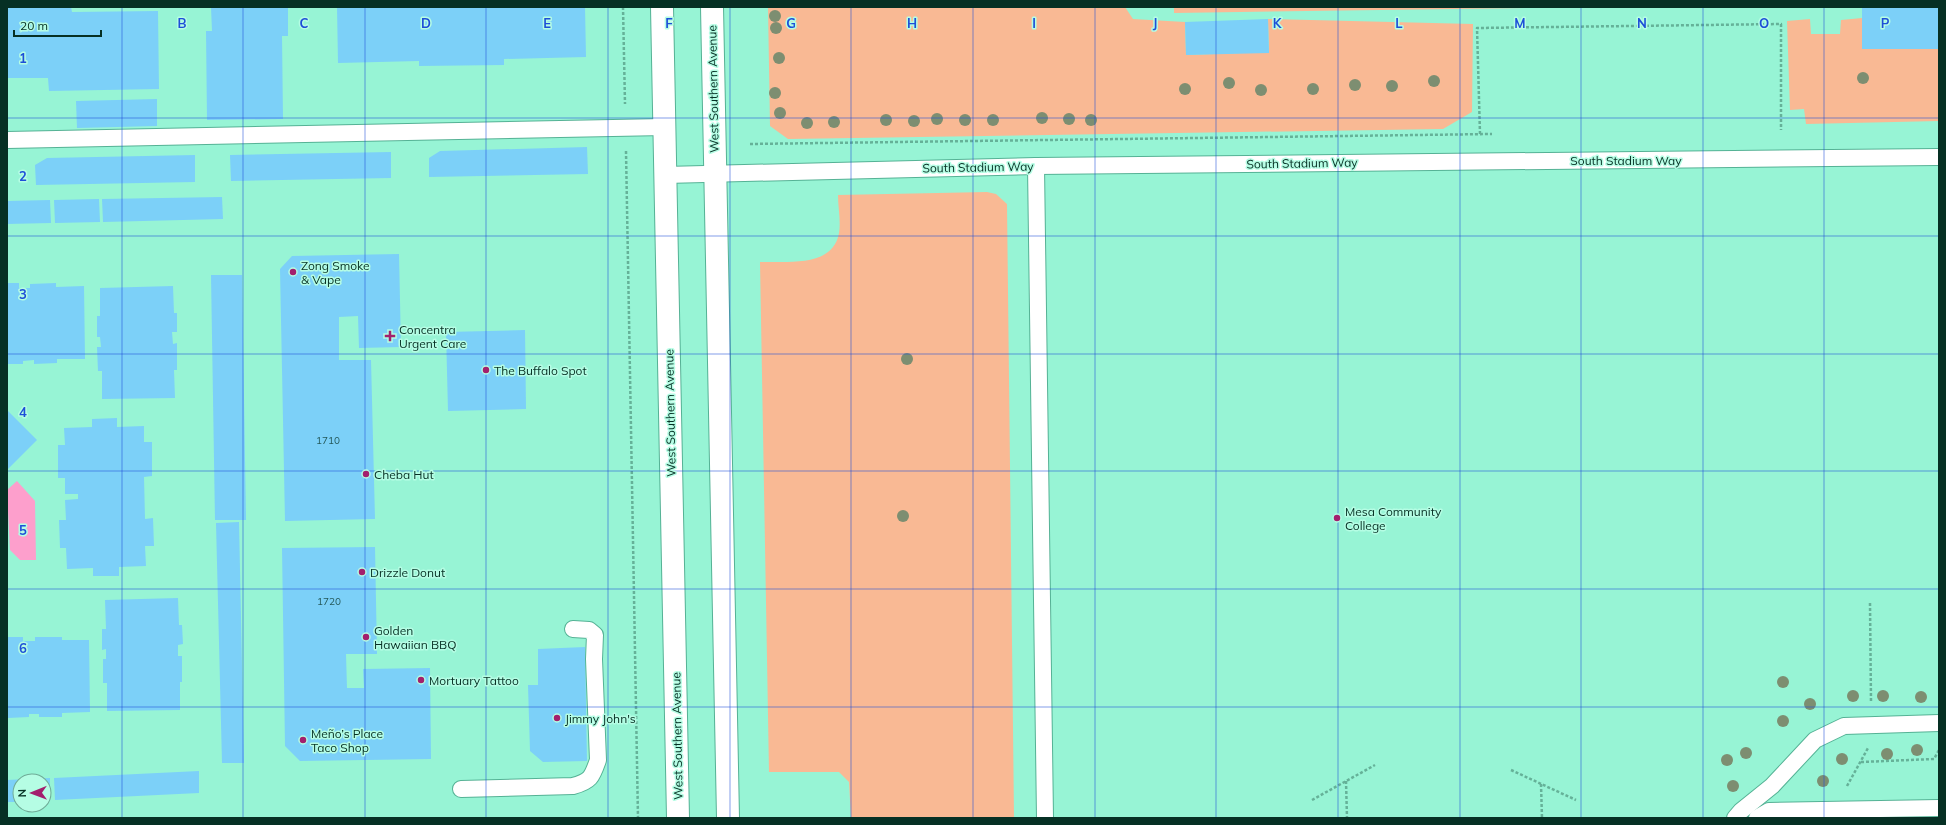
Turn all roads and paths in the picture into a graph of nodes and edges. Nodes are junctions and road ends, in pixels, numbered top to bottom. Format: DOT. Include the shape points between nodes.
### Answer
graph roads {
  1 [pos="623,7"];
  2 [pos="662,7"];
  3 [pos="712,7"];
  4 [pos="664,127"];
  5 [pos="625,128"];
  6 [pos="1781,130"];
  7 [pos="1480,134"];
  8 [pos="1492,134"];
  9 [pos="7,140"];
  10 [pos="750,144"];
  11 [pos="1939,157"];
  12 [pos="1036,166"];
  13 [pos="715,174"];
  14 [pos="665,175"];
  15 [pos="1870,603"];
  16 [pos="573,629"];
  17 [pos="1871,709"];
  18 [pos="1939,723"];
  19 [pos="1872,741"];
  20 [pos="1939,750"];
  21 [pos="1861,762"];
  22 [pos="1375,765"];
  23 [pos="1511,770"];
  24 [pos="1346,781"];
  25 [pos="1542,784"];
  26 [pos="1847,787"];
  27 [pos="461,789"];
  28 [pos="1312,800"];
  29 [pos="1576,800"];
  30 [pos="1939,808"];
  31 [pos="638,818"];
  32 [pos="678,818"];
  33 [pos="728,818"];
  34 [pos="1045,818"];
  35 [pos="1346,818"];
  36 [pos="1542,818"];
  37 [pos="1735,818"];
  38 [pos="1757,818"];
  1 -- 5 [label="path"];
  2 -- 4 [label="main road, West Southern Avenue"];
  3 -- 13 [label="main road, West Southern Avenue"];
  4 -- 5 [label="lane"];
  4 -- 14 [label="main road, West Southern Avenue"];
  5 -- 9 [label="lane"];
  5 -- 31 [label="path"];
  6 -- 7 [label="path" via="1781,24 1478,28"];
  7 -- 8 [label="path"];
  7 -- 10 [label="path"];
  11 -- 12 [label="lane, South Stadium Way"];
  12 -- 13 [label="lane, South Stadium Way"];
  12 -- 34 [label="lane"];
  13 -- 14 [label="lane, South Stadium Way"];
  13 -- 33 [label="main road, West Southern Avenue"];
  14 -- 32 [label="main road, West Southern Avenue"];
  15 -- 17 [label="path"];
  16 -- 27 [label="lane" via="589,630 595,635 598,760 593,775 586,783 573,786"];
  18 -- 37 [label="lane" via="1844,726 1815,740 1772,786"];
  19 -- 21 [label="path"];
  20 -- 21 [label="path" via="1934,759"];
  21 -- 26 [label="path"];
  22 -- 24 [label="path"];
  23 -- 25 [label="path"];
  24 -- 28 [label="path"];
  24 -- 35 [label="path"];
  25 -- 29 [label="path"];
  25 -- 36 [label="path"];
  30 -- 38 [label="lane" via="1769,811"];
}
